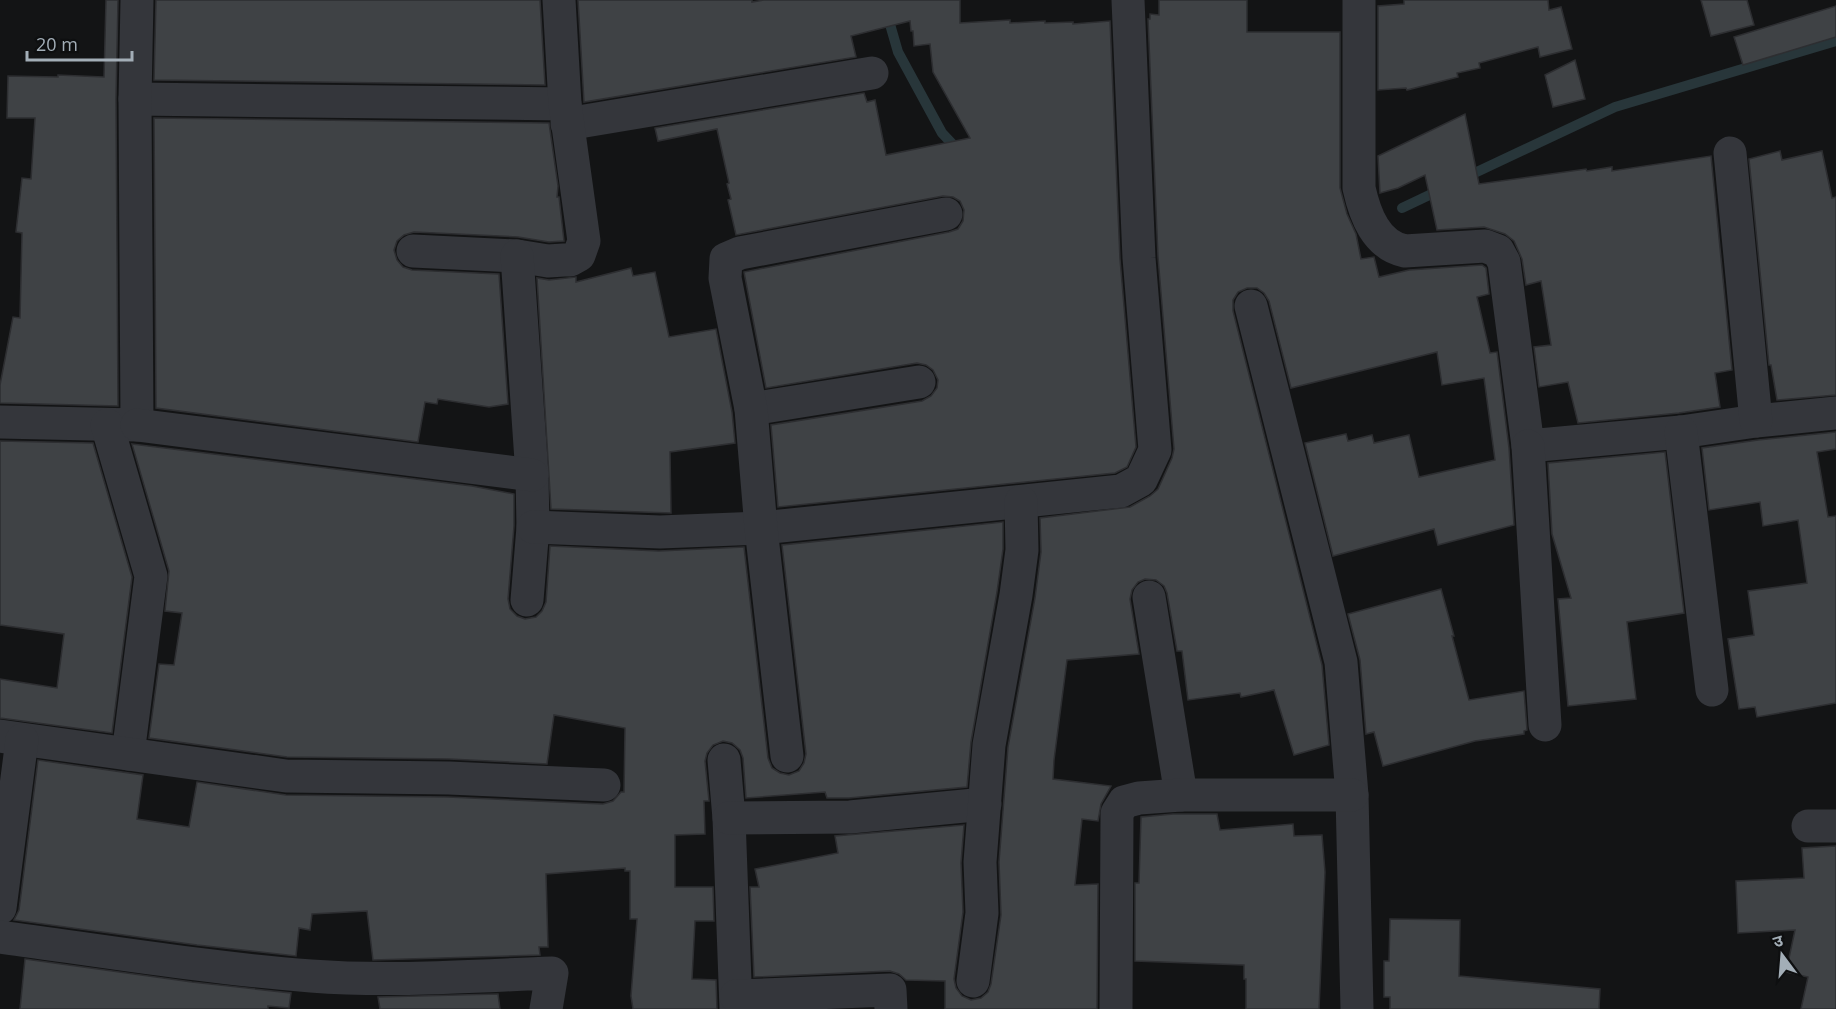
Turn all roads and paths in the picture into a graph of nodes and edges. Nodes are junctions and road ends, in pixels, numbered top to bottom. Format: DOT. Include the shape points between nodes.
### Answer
graph roads {
  1 [pos="137,0"];
  2 [pos="559,0"];
  3 [pos="1128,0"];
  4 [pos="1359,0"];
  5 [pos="872,73"];
  6 [pos="135,99"];
  7 [pos="566,114"];
  8 [pos="1730,153"];
  9 [pos="946,214"];
  10 [pos="413,251"];
  11 [pos="517,256"];
  12 [pos="1251,306"];
  13 [pos="919,382"];
  14 [pos="751,409"];
  15 [pos="1836,413"];
  16 [pos="1756,421"];
  17 [pos="0,422"];
  18 [pos="122,425"];
  19 [pos="1681,432"];
  20 [pos="1528,446"];
  21 [pos="532,475"];
  22 [pos="1021,502"];
  23 [pos="533,527"];
  24 [pos="761,528"];
  25 [pos="1149,597"];
  26 [pos="527,600"];
  27 [pos="1712,690"];
  28 [pos="1545,725"];
  29 [pos="11,738"];
  30 [pos="128,754"];
  31 [pos="787,756"];
  32 [pos="724,760"];
  33 [pos="604,785"];
  34 [pos="1181,795"];
  35 [pos="1352,795"];
  36 [pos="985,804"];
  37 [pos="729,818"];
  38 [pos="0,908"];
  39 [pos="0,937"];
  40 [pos="973,981"];
  41 [pos="736,1003"];
  42 [pos="546,1009"];
  43 [pos="891,1009"];
  44 [pos="1116,1009"];
  45 [pos="1357,1009"];
  1 -- 6 [label="street"];
  2 -- 7 [label="street"];
  3 -- 22 [label="street" via="1140,258 1155,450 1141,480 1121,491"];
  4 -- 20 [label="street" via="1359,188 1363,208 1383,241 1393,248 1405,251 1485,246 1498,251 1504,262"];
  5 -- 7 [label="street"];
  6 -- 7 [label="street"];
  6 -- 18 [label="street"];
  7 -- 11 [label="street" via="584,241 581,252 576,258 564,260"];
  8 -- 16 [label="street"];
  9 -- 14 [label="street" via="740,253 726,259 725,278"];
  10 -- 11 [label="street"];
  11 -- 21 [label="street"];
  12 -- 35 [label="street" via="1341,662"];
  13 -- 14 [label="street"];
  14 -- 24 [label="street"];
  15 -- 16 [label="street"];
  16 -- 19 [label="street"];
  17 -- 18 [label="street"];
  18 -- 21 [label="street"];
  18 -- 30 [label="street" via="150,576"];
  19 -- 20 [label="street"];
  19 -- 27 [label="street"];
  20 -- 28 [label="street"];
  21 -- 23 [label="street"];
  22 -- 24 [label="street"];
  22 -- 36 [label="street" via="1020,561 989,744"];
  23 -- 24 [label="street" via="660,532"];
  23 -- 26 [label="street"];
  24 -- 31 [label="street"];
  25 -- 34 [label="street"];
  29 -- 30 [label="street"];
  29 -- 38 [label="street"];
  30 -- 33 [label="street" via="286,776"];
  32 -- 37 [label="street"];
  34 -- 35 [label="street"];
  34 -- 44 [label="street" via="1124,802 1117,813"];
  35 -- 45 [label="street"];
  36 -- 37 [label="street" via="850,817"];
  36 -- 40 [label="street" via="980,862 982,913"];
  37 -- 41 [label="street"];
  39 -- 42 [label="street" via="313,976 426,978 552,973"];
  41 -- 43 [label="street" via="890,990"];
}
